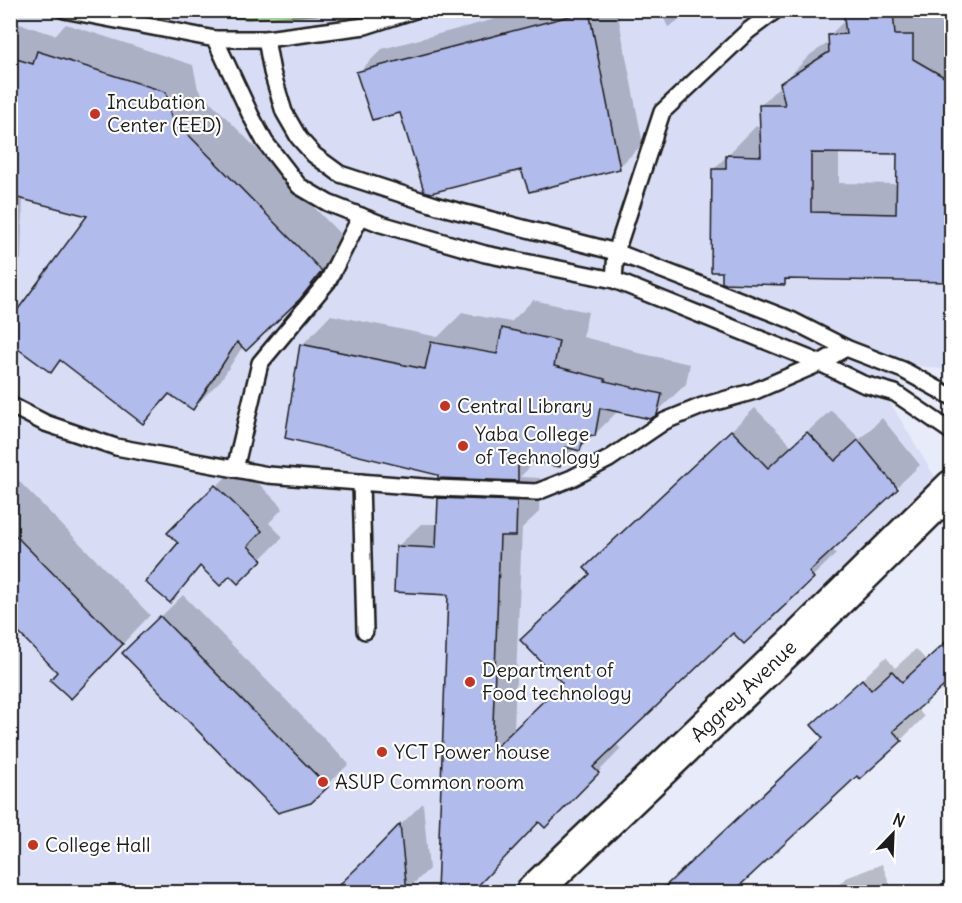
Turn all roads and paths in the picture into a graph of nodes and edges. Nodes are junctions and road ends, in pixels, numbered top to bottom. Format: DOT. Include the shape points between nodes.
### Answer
graph roads {
  1 [pos="64,10"];
  2 [pos="415,10"];
  3 [pos="776,10"];
  4 [pos="215,39"];
  5 [pos="266,39"];
  6 [pos="361,216"];
  7 [pos="616,252"];
  8 [pos="614,280"];
  9 [pos="846,348"];
  10 [pos="820,363"];
  11 [pos="951,398"];
  12 [pos="10,405"];
  13 [pos="951,432"];
  14 [pos="235,469"];
  15 [pos="361,482"];
  16 [pos="951,487"];
  17 [pos="365,631"];
  18 [pos="533,892"];
  1 -- 4 [label="lane"];
  2 -- 5 [label="lane" via="365,26"];
  3 -- 7 [label="lane" via="748,31 662,112"];
  4 -- 5 [label="lane"];
  4 -- 6 [label="lane" via="260,134 299,186"];
  5 -- 7 [label="lane" via="284,112 314,155 340,174 438,206"];
  6 -- 8 [label="lane" via="485,254"];
  6 -- 14 [label="lane" via="328,281 260,363"];
  7 -- 8 [label="lane"];
  7 -- 9 [label="lane" via="791,320"];
  8 -- 10 [label="lane"];
  9 -- 10 [label="lane"];
  9 -- 11 [label="lane" via="903,370"];
  10 -- 13 [label="lane" via="863,384 895,393"];
  10 -- 15 [label="lane" via="754,391 665,421 609,459 537,492"];
  12 -- 14 [label="lane" via="45,423 116,447"];
  14 -- 15 [label="lane"];
  15 -- 17 [label="lane"];
  16 -- 18 [label="street, Aggrey Avenue"];
}
